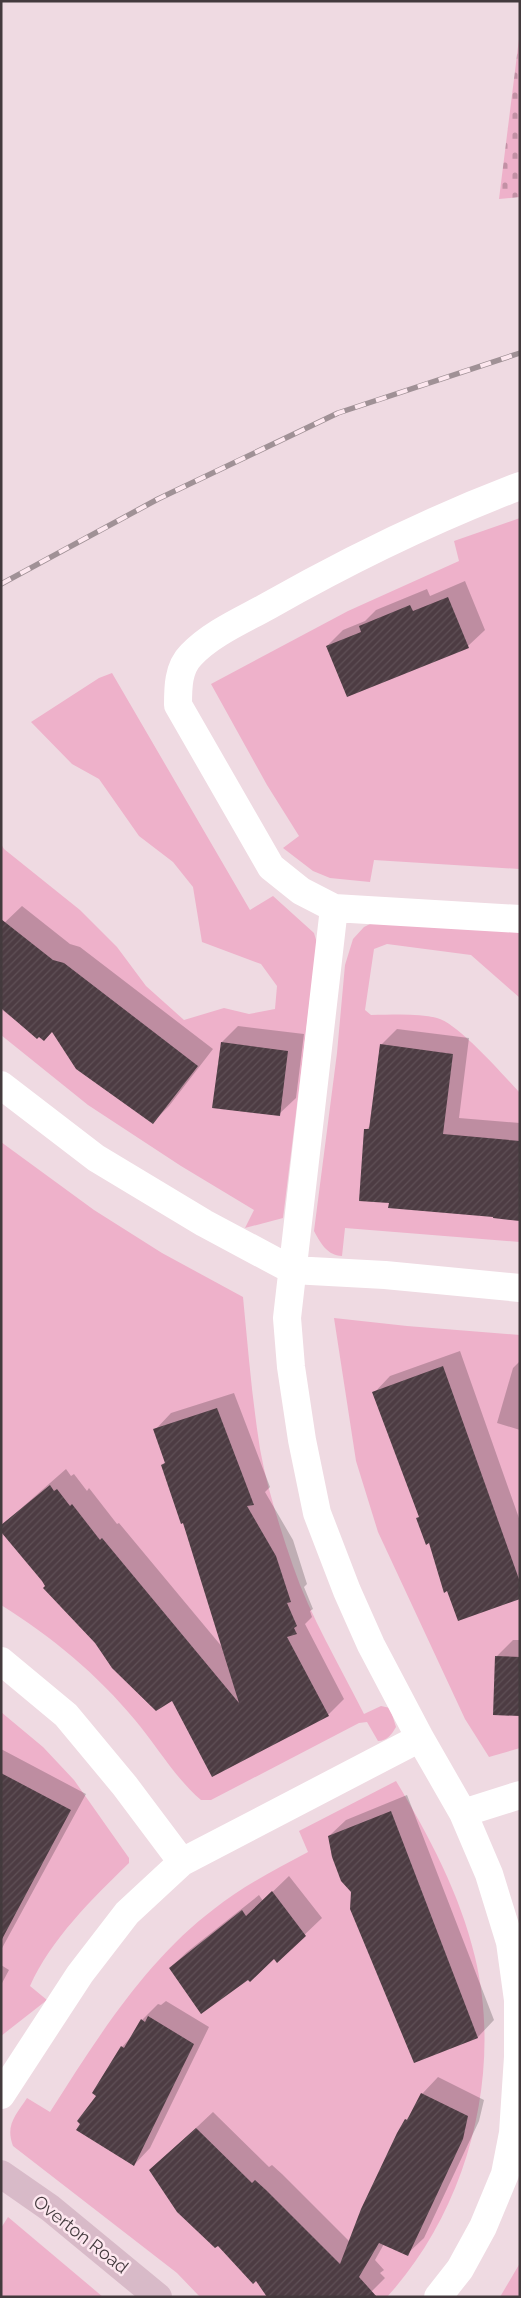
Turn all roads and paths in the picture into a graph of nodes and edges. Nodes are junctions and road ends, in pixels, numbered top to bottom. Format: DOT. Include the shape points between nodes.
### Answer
graph roads {
  1 [pos="520,486"];
  2 [pos="334,908"];
  3 [pos="520,919"];
  4 [pos="1,1085"];
  5 [pos="292,1270"];
  6 [pos="520,1288"];
  7 [pos="1,1661"];
  8 [pos="420,1738"];
  9 [pos="520,1795"];
  10 [pos="463,1814"];
  11 [pos="182,1862"];
  12 [pos="1,2095"];
  13 [pos="517,2133"];
  14 [pos="1,2174"];
  15 [pos="158,2297"];
  16 [pos="438,2297"];
  1 -- 2 [label="street" via="338,566 220,633 190,656 178,680 178,705 271,867 301,891"];
  2 -- 3 [label="street"];
  2 -- 5 [label="street"];
  4 -- 5 [label="street" via="96,1158 204,1223"];
  5 -- 6 [label="street"];
  5 -- 8 [label="street" via="287,1318 291,1367 317,1513 371,1645"];
  7 -- 11 [label="street" via="66,1715"];
  8 -- 10 [label="street"];
  8 -- 11 [label="street"];
  9 -- 10 [label="street"];
  10 -- 13 [label="street" via="489,1874 510,1942 518,2000"];
  11 -- 12 [label="street" via="127,1913 80,1974"];
  13 -- 16 [label="street" via="505,2174 483,2227 460,2269"];
  14 -- 15 [label="street, Overton Road" via="50,2208"];
}
